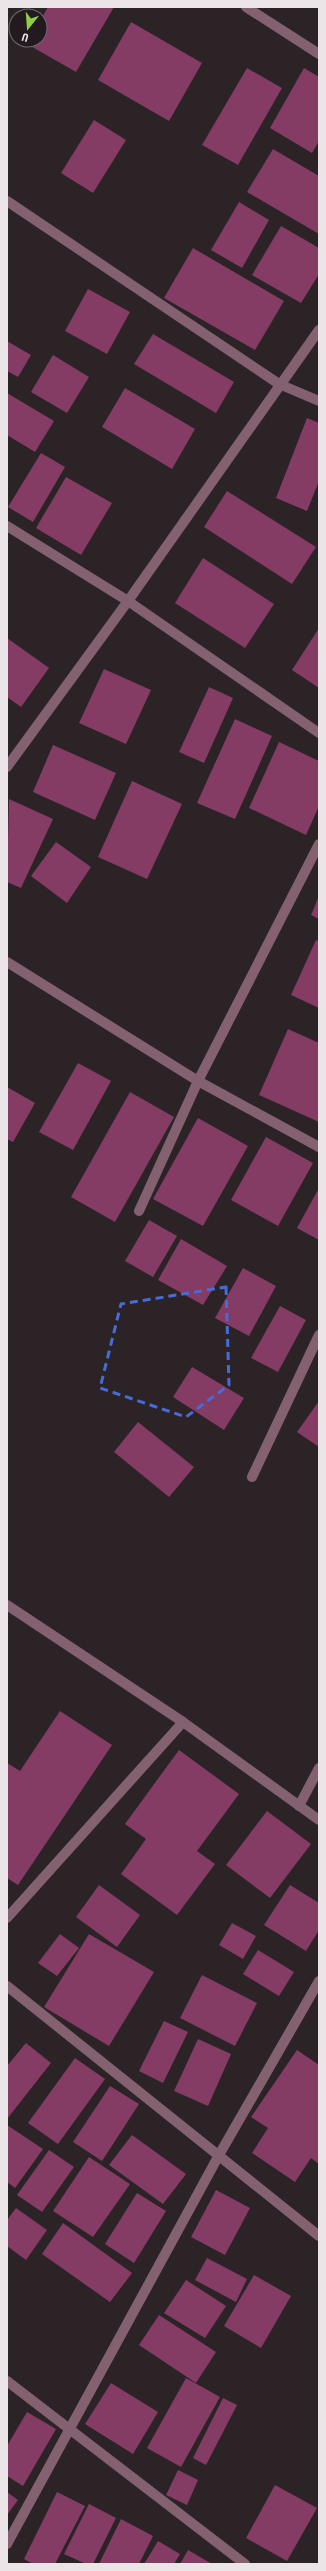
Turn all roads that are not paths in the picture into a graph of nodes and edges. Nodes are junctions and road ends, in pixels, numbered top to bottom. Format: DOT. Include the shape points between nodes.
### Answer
graph roads {
  1 [pos="246,7"];
  2 [pos="319,54"];
  3 [pos="7,201"];
  4 [pos="319,330"];
  5 [pos="279,384"];
  6 [pos="319,401"];
  7 [pos="7,526"];
  8 [pos="128,601"];
  9 [pos="319,733"];
  10 [pos="7,767"];
  11 [pos="319,844"];
  12 [pos="7,962"];
  13 [pos="198,1081"];
  14 [pos="319,1147"];
  15 [pos="139,1211"];
  16 [pos="319,1335"];
  17 [pos="252,1477"];
  18 [pos="7,1605"];
  19 [pos="183,1722"];
  20 [pos="319,1768"];
  21 [pos="299,1806"];
  22 [pos="319,1820"];
  23 [pos="7,1918"];
  24 [pos="319,1981"];
  25 [pos="7,1986"];
  26 [pos="219,2155"];
  27 [pos="319,2236"];
  28 [pos="7,2381"];
  29 [pos="69,2429"];
  30 [pos="7,2544"];
  31 [pos="245,2564"];
  1 -- 2 [label="street"];
  3 -- 5 [label="street"];
  4 -- 5 [label="street"];
  5 -- 6 [label="street"];
  5 -- 8 [label="street"];
  7 -- 8 [label="street"];
  8 -- 9 [label="street"];
  8 -- 10 [label="street"];
  11 -- 13 [label="street"];
  12 -- 13 [label="street"];
  13 -- 14 [label="street"];
  13 -- 15 [label="street"];
  16 -- 17 [label="street"];
  18 -- 19 [label="street"];
  19 -- 21 [label="street"];
  19 -- 23 [label="street"];
  20 -- 21 [label="street"];
  21 -- 22 [label="street"];
  24 -- 26 [label="street"];
  25 -- 26 [label="street"];
  26 -- 27 [label="street"];
  26 -- 29 [label="street"];
  28 -- 29 [label="street"];
  29 -- 30 [label="street"];
  29 -- 31 [label="street"];
}
